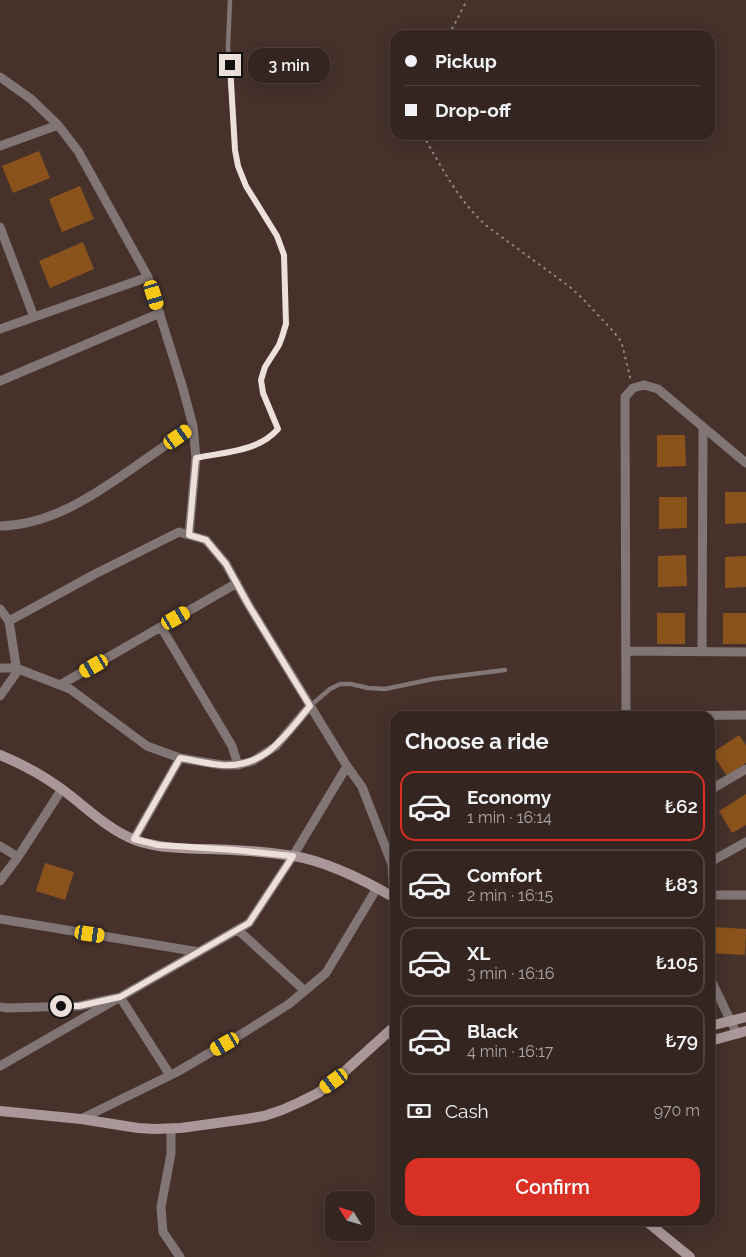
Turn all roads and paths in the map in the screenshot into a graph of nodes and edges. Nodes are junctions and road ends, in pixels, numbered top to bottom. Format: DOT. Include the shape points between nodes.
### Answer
graph roads {
  1 [pos="230,0"];
  2 [pos="466,0"];
  3 [pos="451,30"];
  4 [pos="0,77"];
  5 [pos="58,125"];
  6 [pos="426,140"];
  7 [pos="0,146"];
  8 [pos="0,227"];
  9 [pos="148,277"];
  10 [pos="160,314"];
  11 [pos="34,317"];
  12 [pos="0,329"];
  13 [pos="0,381"];
  14 [pos="633,388"];
  15 [pos="193,426"];
  16 [pos="703,427"];
  17 [pos="196,458"];
  18 [pos="746,463"];
  19 [pos="0,526"];
  20 [pos="189,535"];
  21 [pos="237,583"];
  22 [pos="0,610"];
  23 [pos="9,620"];
  24 [pos="161,627"];
  25 [pos="626,651"];
  26 [pos="702,652"];
  27 [pos="746,652"];
  28 [pos="0,668"];
  29 [pos="16,668"];
  30 [pos="505,670"];
  31 [pos="60,685"];
  32 [pos="0,696"];
  33 [pos="310,706"];
  34 [pos="626,711"];
  35 [pos="715,715"];
  36 [pos="746,715"];
  37 [pos="0,755"];
  38 [pos="180,758"];
  39 [pos="238,764"];
  40 [pos="347,766"];
  41 [pos="746,769"];
  42 [pos="715,787"];
  43 [pos="62,789"];
  44 [pos="134,839"];
  45 [pos="746,842"];
  46 [pos="0,846"];
  47 [pos="293,856"];
  48 [pos="18,857"];
  49 [pos="390,859"];
  50 [pos="715,859"];
  51 [pos="0,881"];
  52 [pos="377,888"];
  53 [pos="390,895"];
  54 [pos="715,895"];
  55 [pos="746,895"];
  56 [pos="0,919"];
  57 [pos="238,930"];
  58 [pos="199,952"];
  59 [pos="715,988"];
  60 [pos="305,991"];
  61 [pos="120,997"];
  62 [pos="0,1007"];
  63 [pos="746,1018"];
  64 [pos="731,1021"];
  65 [pos="715,1025"];
  66 [pos="390,1031"];
  67 [pos="742,1032"];
  68 [pos="715,1040"];
  69 [pos="0,1066"];
  70 [pos="170,1075"];
  71 [pos="0,1111"];
  72 [pos="81,1119"];
  73 [pos="171,1129"];
  74 [pos="652,1226"];
  75 [pos="180,1257"];
  76 [pos="690,1257"];
  1 -- 17 [label="lane" via="228,46 236,158 246,186 281,245 286,324 261,380 278,429 252,447"];
  2 -- 3 [label="path"];
  4 -- 5 [label="street" via="32,99"];
  5 -- 7 [label="street"];
  5 -- 9 [label="street" via="78,151"];
  6 -- 14 [label="path" via="466,206 488,227 570,287 613,331 622,344"];
  8 -- 11 [label="street"];
  9 -- 10 [label="street"];
  9 -- 11 [label="street"];
  10 -- 13 [label="street"];
  10 -- 15 [label="street"];
  11 -- 12 [label="street"];
  14 -- 16 [label="street" via="644,385 658,389"];
  14 -- 25 [label="street" via="625,397"];
  15 -- 17 [label="street"];
  15 -- 19 [label="street" via="74,506 43,518"];
  16 -- 18 [label="street"];
  16 -- 26 [label="street"];
  17 -- 20 [label="street"];
  20 -- 21 [label="street" via="206,540"];
  20 -- 23 [label="street" via="179,532"];
  21 -- 24 [label="street"];
  21 -- 33 [label="street"];
  22 -- 23 [label="street"];
  23 -- 29 [label="street"];
  24 -- 31 [label="street"];
  24 -- 39 [label="street" via="232,746"];
  25 -- 26 [label="street"];
  25 -- 34 [label="street"];
  26 -- 27 [label="street"];
  28 -- 29 [label="street"];
  29 -- 31 [label="street"];
  29 -- 32 [label="street" via="17,672"];
  30 -- 33 [label="lane" via="385,689 340,684"];
  31 -- 38 [label="street" via="147,746"];
  33 -- 39 [label="street" via="276,746 254,761"];
  33 -- 40 [label="street"];
  35 -- 36 [label="street"];
  37 -- 43 [label="street"];
  38 -- 39 [label="street" via="222,765"];
  38 -- 44 [label="street"];
  40 -- 47 [label="street"];
  40 -- 49 [label="street" via="362,786"];
  41 -- 42 [label="street"];
  43 -- 44 [label="street" via="104,823"];
  43 -- 48 [label="street"];
  44 -- 47 [label="street" via="158,845"];
  45 -- 50 [label="street"];
  46 -- 48 [label="street"];
  47 -- 52 [label="street" via="336,868"];
  47 -- 57 [label="street" via="249,923"];
  48 -- 51 [label="street"];
  52 -- 53 [label="street"];
  52 -- 60 [label="street" via="326,973"];
  54 -- 55 [label="street"];
  56 -- 58 [label="street"];
  57 -- 58 [label="street"];
  57 -- 60 [label="street"];
  58 -- 61 [label="street"];
  59 -- 64 [label="street"];
  60 -- 70 [label="street" via="240,1035"];
  61 -- 62 [label="street" via="79,1006"];
  61 -- 69 [label="street"];
  61 -- 70 [label="street"];
  63 -- 64 [label="street"];
  64 -- 65 [label="street"];
  64 -- 67 [label="street"];
  66 -- 73 [label="street" via="334,1081 300,1102 255,1118"];
  67 -- 68 [label="street"];
  70 -- 72 [label="street"];
  71 -- 72 [label="street"];
  72 -- 73 [label="street" via="138,1128"];
  73 -- 75 [label="street" via="171,1154 161,1207 163,1232"];
  74 -- 76 [label="street"];
}
